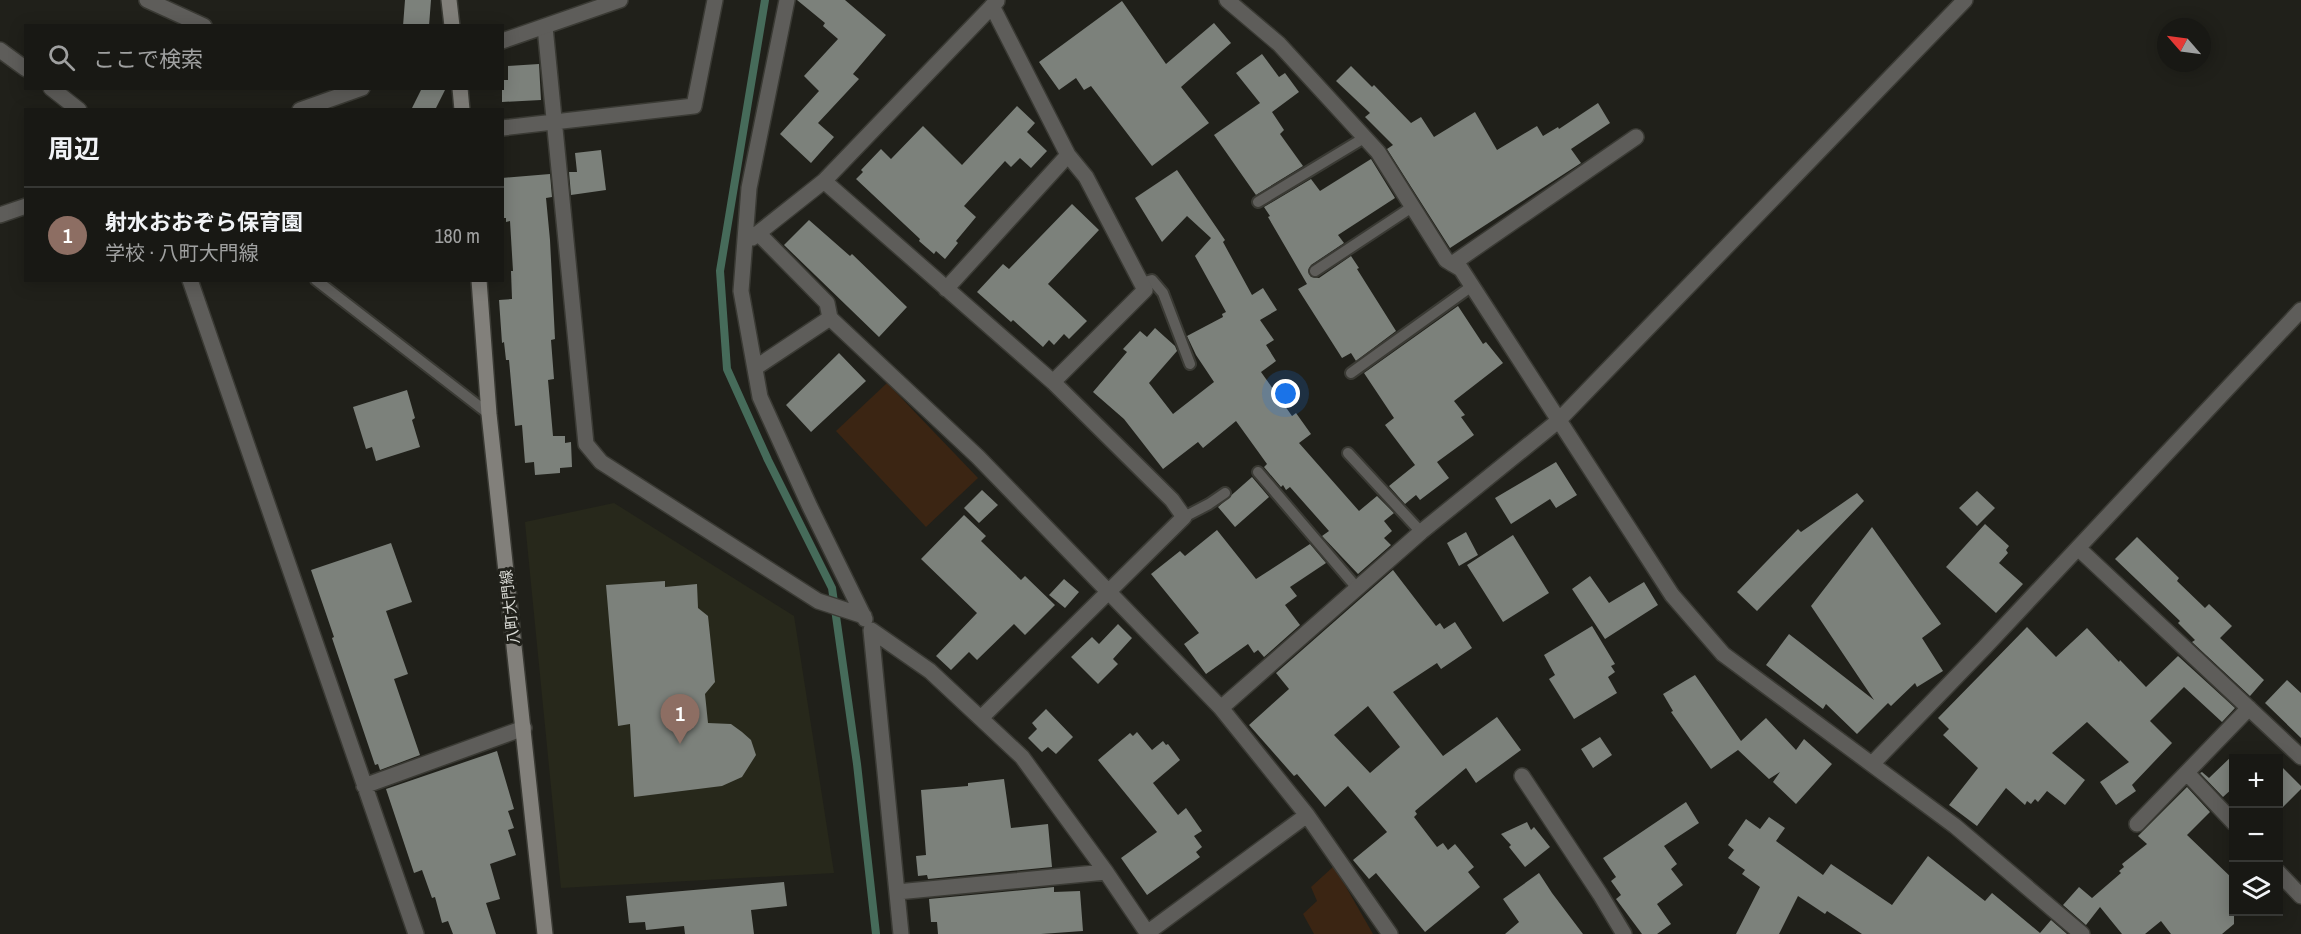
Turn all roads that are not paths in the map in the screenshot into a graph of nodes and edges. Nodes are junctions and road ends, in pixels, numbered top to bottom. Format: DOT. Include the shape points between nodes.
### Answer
graph roads {
  1 [pos="147,0"];
  2 [pos="449,0"];
  3 [pos="620,0"];
  4 [pos="715,0"];
  5 [pos="787,0"];
  6 [pos="1227,0"];
  7 [pos="1965,0"];
  8 [pos="995,3"];
  9 [pos="200,24"];
  10 [pos="452,24"];
  11 [pos="545,27"];
  12 [pos="504,41"];
  13 [pos="0,50"];
  14 [pos="24,68"];
  15 [pos="54,90"];
  16 [pos="351,90"];
  17 [pos="460,90"];
  18 [pos="76,108"];
  19 [pos="305,108"];
  20 [pos="462,108"];
  21 [pos="555,122"];
  22 [pos="504,128"];
  23 [pos="1636,137"];
  24 [pos="1364,138"];
  25 [pos="1068,155"];
  26 [pos="824,181"];
  27 [pos="1258,202"];
  28 [pos="24,207"];
  29 [pos="1412,207"];
  30 [pos="0,215"];
  31 [pos="758,233"];
  32 [pos="745,244"];
  33 [pos="1452,264"];
  34 [pos="1315,271"];
  35 [pos="191,282"];
  36 [pos="319,282"];
  37 [pos="479,282"];
  38 [pos="1141,283"];
  39 [pos="1472,286"];
  40 [pos="946,289"];
  41 [pos="2301,310"];
  42 [pos="830,318"];
  43 [pos="1190,364"];
  44 [pos="755,368"];
  45 [pos="1351,373"];
  46 [pos="1053,382"];
  47 [pos="489,414"];
  48 [pos="1558,421"];
  49 [pos="1348,453"];
  50 [pos="1258,472"];
  51 [pos="1225,493"];
  52 [pos="1184,517"];
  53 [pos="1421,532"];
  54 [pos="2078,548"];
  55 [pos="1357,588"];
  56 [pos="1109,591"];
  57 [pos="864,616"];
  58 [pos="871,630"];
  59 [pos="1221,708"];
  60 [pos="2249,708"];
  61 [pos="981,718"];
  62 [pos="524,728"];
  63 [pos="2301,757"];
  64 [pos="1873,763"];
  65 [pos="2187,773"];
  66 [pos="1522,776"];
  67 [pos="364,786"];
  68 [pos="1307,815"];
  69 [pos="2229,818"];
  70 [pos="2137,824"];
  71 [pos="1106,872"];
  72 [pos="2283,877"];
  73 [pos="897,891"];
  74 [pos="2301,896"];
  75 [pos="1147,933"];
  76 [pos="416,934"];
  77 [pos="545,934"];
  78 [pos="901,934"];
  79 [pos="1390,934"];
  80 [pos="1624,934"];
  81 [pos="2082,934"];
  1 -- 9 [label="street"];
  2 -- 10 [label="main road"];
  3 -- 11 [label="street"];
  4 -- 21 [label="street" via="694,106"];
  5 -- 32 [label="street" via="749,188"];
  6 -- 24 [label="street" via="1279,44"];
  7 -- 48 [label="street"];
  8 -- 25 [label="street"];
  8 -- 26 [label="street"];
  11 -- 12 [label="street"];
  11 -- 21 [label="street"];
  13 -- 14 [label="street"];
  15 -- 18 [label="street"];
  16 -- 19 [label="street"];
  17 -- 20 [label="main road"];
  21 -- 22 [label="street"];
  21 -- 57 [label="street" via="586,444 601,462 818,602"];
  23 -- 33 [label="street"];
  24 -- 27 [label="lane"];
  24 -- 29 [label="street" via="1378,152"];
  25 -- 38 [label="street" via="1086,177"];
  25 -- 40 [label="street"];
  26 -- 31 [label="street"];
  26 -- 40 [label="street"];
  28 -- 30 [label="street"];
  29 -- 33 [label="street"];
  29 -- 34 [label="lane"];
  31 -- 32 [label="street"];
  31 -- 42 [label="street" via="827,303"];
  32 -- 44 [label="street" via="741,291"];
  33 -- 39 [label="street" via="1461,269"];
  35 -- 67 [label="street"];
  36 -- 47 [label="lane"];
  37 -- 47 [label="main road, 八町大門線"];
  38 -- 43 [label="lane" via="1152,280 1163,293"];
  38 -- 46 [label="street" via="1145,290"];
  39 -- 45 [label="lane"];
  39 -- 48 [label="street"];
  40 -- 46 [label="street"];
  41 -- 54 [label="street"];
  42 -- 44 [label="street"];
  42 -- 56 [label="street" via="978,457"];
  44 -- 57 [label="street" via="760,397"];
  46 -- 52 [label="street" via="1172,500"];
  47 -- 62 [label="main road, 八町大門線"];
  48 -- 53 [label="street"];
  48 -- 64 [label="street" via="1672,595 1723,654"];
  49 -- 53 [label="lane"];
  50 -- 55 [label="lane"];
  51 -- 52 [label="lane"];
  52 -- 56 [label="street"];
  53 -- 55 [label="street"];
  54 -- 60 [label="street"];
  54 -- 64 [label="street"];
  55 -- 59 [label="street"];
  56 -- 59 [label="street"];
  56 -- 61 [label="street"];
  57 -- 58 [label="street"];
  58 -- 61 [label="street" via="930,671"];
  58 -- 73 [label="street"];
  59 -- 68 [label="street"];
  60 -- 63 [label="street"];
  60 -- 65 [label="street"];
  61 -- 71 [label="street" via="1022,757"];
  62 -- 67 [label="street"];
  62 -- 77 [label="main road, 八町大門線"];
  64 -- 81 [label="street" via="1955,826"];
  65 -- 69 [label="street"];
  65 -- 70 [label="street"];
  66 -- 80 [label="street"];
  67 -- 76 [label="street"];
  68 -- 75 [label="street"];
  68 -- 79 [label="street"];
  71 -- 73 [label="street"];
  71 -- 75 [label="street"];
  72 -- 74 [label="street"];
  73 -- 78 [label="street"];
}
